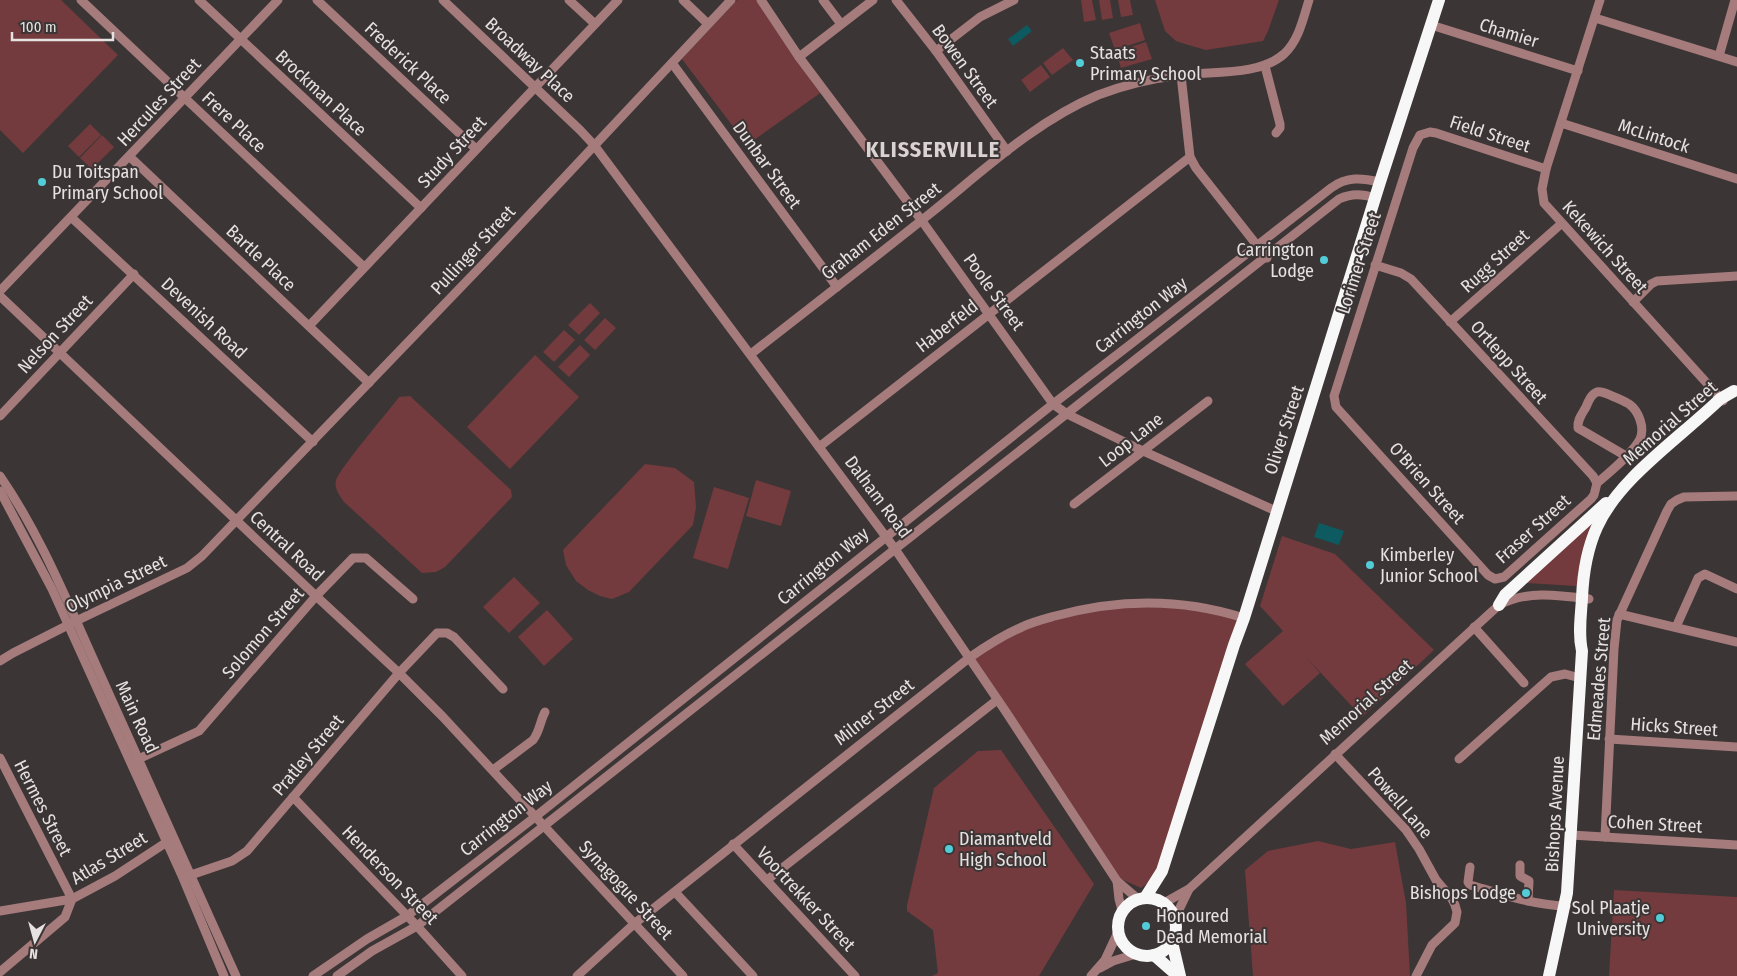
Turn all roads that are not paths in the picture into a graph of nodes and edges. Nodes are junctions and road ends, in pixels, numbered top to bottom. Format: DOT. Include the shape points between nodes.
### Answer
graph roads {
  1 [pos="82,0"];
  2 [pos="199,0"];
  3 [pos="278,0"];
  4 [pos="317,0"];
  5 [pos="443,0"];
  6 [pos="569,0"];
  7 [pos="618,0"];
  8 [pos="683,0"];
  9 [pos="731,0"];
  10 [pos="761,0"];
  11 [pos="823,0"];
  12 [pos="873,0"];
  13 [pos="896,0"];
  14 [pos="1014,0"];
  15 [pos="1309,0"];
  16 [pos="1439,0"];
  17 [pos="1600,0"];
  18 [pos="1735,0"];
  19 [pos="1595,18"];
  20 [pos="594,24"];
  21 [pos="708,24"];
  22 [pos="842,24"];
  23 [pos="1431,25"];
  24 [pos="240,40"];
  25 [pos="936,51"];
  26 [pos="1718,56"];
  27 [pos="799,57"];
  28 [pos="1737,62"];
  29 [pos="672,63"];
  30 [pos="1265,66"];
  31 [pos="1578,71"];
  32 [pos="1180,75"];
  33 [pos="536,88"];
  34 [pos="185,98"];
  35 [pos="1561,123"];
  36 [pos="1276,133"];
  37 [pos="1424,133"];
  38 [pos="594,145"];
  39 [pos="476,149"];
  40 [pos="1007,152"];
  41 [pos="130,157"];
  42 [pos="1190,157"];
  43 [pos="1546,169"];
  44 [pos="1737,179"];
  45 [pos="1380,182"];
  46 [pos="1376,198"];
  47 [pos="421,208"];
  48 [pos="72,218"];
  49 [pos="922,221"];
  50 [pos="1562,224"];
  51 [pos="1258,245"];
  52 [pos="1267,258"];
  53 [pos="1375,265"];
  54 [pos="364,267"];
  55 [pos="134,274"];
  56 [pos="1737,276"];
  57 [pos="837,287"];
  58 [pos="0,291"];
  59 [pos="0,296"];
  60 [pos="1633,302"];
  61 [pos="989,313"];
  62 [pos="1450,322"];
  63 [pos="309,326"];
  64 [pos="59,353"];
  65 [pos="751,354"];
  66 [pos="369,383"];
  67 [pos="1735,389"];
  68 [pos="1722,400"];
  69 [pos="1208,401"];
  70 [pos="1053,404"];
  71 [pos="1336,407"];
  72 [pos="1067,414"];
  73 [pos="0,416"];
  74 [pos="313,442"];
  75 [pos="819,447"];
  76 [pos="1143,450"];
  77 [pos="1626,456"];
  78 [pos="0,476"];
  79 [pos="1597,484"];
  80 [pos="1620,491"];
  81 [pos="0,492"];
  82 [pos="1737,496"];
  83 [pos="1074,504"];
  84 [pos="1276,511"];
  85 [pos="237,522"];
  86 [pos="886,537"];
  87 [pos="895,549"];
  88 [pos="1495,579"];
  89 [pos="1737,589"];
  90 [pos="1586,593"];
  91 [pos="316,596"];
  92 [pos="413,599"];
  93 [pos="1499,605"];
  94 [pos="1619,614"];
  95 [pos="1244,618"];
  96 [pos="72,623"];
  97 [pos="1676,627"];
  98 [pos="1474,628"];
  99 [pos="1736,640"];
  100 [pos="969,658"];
  101 [pos="0,661"];
  102 [pos="399,673"];
  103 [pos="1580,678"];
  104 [pos="1524,683"];
  105 [pos="503,689"];
  106 [pos="998,700"];
  107 [pos="545,712"];
  108 [pos="1609,739"];
  109 [pos="1737,747"];
  110 [pos="1335,754"];
  111 [pos="0,758"];
  112 [pos="1459,759"];
  113 [pos="134,761"];
  114 [pos="493,770"];
  115 [pos="293,797"];
  116 [pos="535,817"];
  117 [pos="544,827"];
  118 [pos="1572,835"];
  119 [pos="174,836"];
  120 [pos="1605,837"];
  121 [pos="166,843"];
  122 [pos="733,844"];
  123 [pos="1737,844"];
  124 [pos="1520,865"];
  125 [pos="1470,866"];
  126 [pos="1162,871"];
  127 [pos="187,877"];
  128 [pos="767,880"];
  129 [pos="1117,881"];
  130 [pos="1189,889"];
  131 [pos="675,892"];
  132 [pos="1141,898"];
  133 [pos="72,899"];
  134 [pos="1528,901"];
  135 [pos="1162,902"];
  136 [pos="1566,906"];
  137 [pos="1122,910"];
  138 [pos="0,911"];
  139 [pos="407,916"];
  140 [pos="1175,918"];
  141 [pos="634,924"];
  142 [pos="417,926"];
  143 [pos="1118,932"];
  144 [pos="1172,942"];
  145 [pos="1136,954"];
  146 [pos="1154,955"];
  147 [pos="1100,968"];
  148 [pos="0,972"];
  149 [pos="224,976"];
  150 [pos="236,976"];
  151 [pos="313,976"];
  152 [pos="337,976"];
  153 [pos="462,976"];
  154 [pos="577,976"];
  155 [pos="683,976"];
  156 [pos="753,976"];
  157 [pos="855,976"];
  158 [pos="1091,976"];
  159 [pos="1179,976"];
  160 [pos="1416,976"];
  161 [pos="1549,976"];
  1 -- 34 [label="street, Frere Place"];
  2 -- 24 [label="street, Brockman Place"];
  3 -- 24 [label="street, Hercules Street"];
  4 -- 39 [label="street, Frederick Place"];
  5 -- 33 [label="street, Broadway Place"];
  6 -- 20 [label="street"];
  7 -- 20 [label="street, Study Street"];
  8 -- 21 [label="street"];
  9 -- 21 [label="street, Pullinger Street"];
  10 -- 27 [label="street, Poole Street"];
  11 -- 22 [label="street"];
  12 -- 22 [label="street"];
  13 -- 25 [label="street, Bowen Street"];
  14 -- 25 [label="street" via="980,17"];
  15 -- 30 [label="street, Graham Eden Street" via="1293,44"];
  16 -- 23 [label="highway, Oliver Street"];
  17 -- 19 [label="street, Kekewich Street"];
  18 -- 26 [label="street"];
  19 -- 26 [label="street"];
  19 -- 31 [label="street, Kekewich Street"];
  20 -- 33 [label="street, Study Street"];
  21 -- 29 [label="street, Pullinger Street"];
  22 -- 27 [label="street"];
  23 -- 31 [label="street, Chamier"];
  23 -- 45 [label="highway, Oliver Street"];
  24 -- 34 [label="street, Hercules Street"];
  24 -- 47 [label="street, Brockman Place"];
  25 -- 40 [label="street, Bowen Street"];
  26 -- 28 [label="street"];
  27 -- 49 [label="street, Poole Street"];
  29 -- 38 [label="street, Pullinger Street"];
  29 -- 57 [label="street, Dunbar Street"];
  30 -- 32 [label="street, Graham Eden Street"];
  30 -- 36 [label="street" via="1280,124"];
  31 -- 35 [label="street, Kekewich Street"];
  32 -- 40 [label="street, Graham Eden Street" via="1099,95 1064,112"];
  32 -- 42 [label="street"];
  33 -- 38 [label="street, Broadway Place"];
  33 -- 39 [label="street, Study Street"];
  34 -- 41 [label="street, Hercules Street"];
  34 -- 54 [label="street, Frere Place"];
  35 -- 43 [label="street, Kekewich Street"];
  35 -- 44 [label="street, McLintock"];
  37 -- 43 [label="street, Field Street" via="1436,132"];
  37 -- 53 [label="street, Lorimer Street" via="1413,148"];
  38 -- 65 [label="street, Dalham Road"];
  38 -- 66 [label="street, Pullinger Street"];
  39 -- 47 [label="street, Study Street"];
  40 -- 49 [label="street, Graham Eden Street"];
  41 -- 48 [label="street, Hercules Street"];
  41 -- 63 [label="street, Bartle Place"];
  42 -- 51 [label="street"];
  42 -- 61 [label="street, Haberfeld"];
  43 -- 50 [label="street, Kekewich Street" via="1542,196"];
  45 -- 46 [label="highway, Oliver Street"];
  45 -- 51 [label="street, Carrington Way" via="1354,178 1337,183"];
  46 -- 52 [label="street, Carrington Way" via="1356,194 1339,199"];
  46 -- 84 [label="highway, Oliver Street"];
  47 -- 54 [label="street, Study Street"];
  48 -- 55 [label="street, Devenish Road"];
  48 -- 58 [label="street, Hercules Street"];
  49 -- 57 [label="street, Graham Eden Street"];
  49 -- 61 [label="street, Poole Street"];
  50 -- 60 [label="street, Kekewich Street"];
  50 -- 62 [label="street, Rugg Street"];
  51 -- 52 [label="street"];
  51 -- 70 [label="street, Carrington Way"];
  52 -- 72 [label="street, Carrington Way"];
  53 -- 62 [label="street, Ortlepp Street" via="1411,279"];
  53 -- 71 [label="street, Lorimer Street" via="1335,394"];
  54 -- 63 [label="street, Study Street"];
  55 -- 64 [label="street, Nelson Street"];
  55 -- 74 [label="street, Devenish Road"];
  56 -- 60 [label="street" via="1657,281"];
  57 -- 65 [label="street, Graham Eden Street"];
  59 -- 64 [label="street, Central Road"];
  60 -- 68 [label="street, Kekewich Street"];
  61 -- 70 [label="street, Poole Street"];
  61 -- 75 [label="street, Haberfeld"];
  62 -- 79 [label="street, Ortlepp Street"];
  63 -- 66 [label="street, Bartle Place"];
  64 -- 73 [label="street, Nelson Street"];
  64 -- 85 [label="street, Central Road"];
  65 -- 75 [label="street, Dalham Road"];
  66 -- 74 [label="street, Pullinger Street"];
  67 -- 68 [label="highway, Memorial Street"];
  68 -- 80 [label="highway, Memorial Street"];
  68 -- 90 [label="highway, Memorial Street" via="1616,506 1601,534"];
  69 -- 76 [label="street, Loop Lane"];
  70 -- 72 [label="street, Poole Street"];
  70 -- 86 [label="street, Carrington Way"];
  71 -- 88 [label="street, O'Brien Street"];
  72 -- 76 [label="street, Poole Street"];
  72 -- 87 [label="street, Carrington Way"];
  74 -- 85 [label="street, Pullinger Street"];
  75 -- 86 [label="street, Dalham Road"];
  76 -- 83 [label="street, Loop Lane"];
  76 -- 84 [label="street, Poole Street"];
  77 -- 77 [label="street" via="1642,433 1637,414 1630,405 1604,392 1597,392 1592,395 1577,423 1578,428"];
  77 -- 79 [label="street"];
  78 -- 96 [label="street, Main Road" via="30,526"];
  79 -- 88 [label="street, Fraser Street" via="1591,499 1507,575"];
  80 -- 90 [label="highway, Memorial Street" via="1592,538 1585,565"];
  80 -- 93 [label="highway" via="1504,595"];
  81 -- 96 [label="street, Main Road"];
  82 -- 94 [label="street, Edmeades Street" via="1684,498 1671,504"];
  84 -- 95 [label="highway, Oliver Street"];
  85 -- 91 [label="street, Central Road"];
  85 -- 96 [label="street, Olympia Street" via="192,564"];
  86 -- 87 [label="street, Dalham Road"];
  86 -- 116 [label="street, Carrington Way"];
  87 -- 100 [label="street, Dalham Road"];
  87 -- 117 [label="street, Carrington Way"];
  89 -- 97 [label="street" via="1701,575"];
  90 -- 93 [label="street, Memorial Street" via="1526,595"];
  90 -- 103 [label="highway, Bishops Avenue" via="1586,636"];
  91 -- 92 [label="street, Solomon Street" via="353,558 358,557 366,558"];
  91 -- 102 [label="street, Central Road"];
  91 -- 113 [label="street, Solomon Street" via="199,731"];
  93 -- 98 [label="street, Memorial Street"];
  94 -- 97 [label="street"];
  94 -- 108 [label="street, Edmeades Street"];
  95 -- 100 [label="street, Milner Street" via="1182,604 1098,606 1024,626"];
  95 -- 126 [label="highway, Oliver Street"];
  96 -- 101 [label="street, Olympia Street"];
  96 -- 113 [label="street, Main Road"];
  97 -- 99 [label="street"];
  98 -- 104 [label="street"];
  98 -- 110 [label="street, Memorial Street"];
  100 -- 106 [label="street, Dalham Road"];
  100 -- 122 [label="street, Milner Street"];
  102 -- 105 [label="street, Pratley Street" via="437,633 442,632 454,638"];
  102 -- 114 [label="street, Central Road"];
  102 -- 115 [label="street, Pratley Street"];
  103 -- 112 [label="street" via="1565,674 1551,678"];
  103 -- 118 [label="highway, Bishops Avenue"];
  106 -- 128 [label="street"];
  106 -- 129 [label="street, Dalham Road"];
  107 -- 114 [label="street" via="533,740"];
  108 -- 109 [label="street, Hicks Street"];
  108 -- 120 [label="street, Edmeades Street"];
  110 -- 130 [label="street, Memorial Street"];
  110 -- 160 [label="street, Powell Lane" via="1406,830 1436,880 1456,905 1455,923 1432,946"];
  111 -- 133 [label="street, Hermes Street"];
  113 -- 119 [label="street, Main Road"];
  113 -- 121 [label="street, Main Road"];
  114 -- 116 [label="street, Central Road"];
  115 -- 127 [label="street, Pratley Street" via="247,851 232,861"];
  115 -- 139 [label="street, Henderson Street"];
  116 -- 117 [label="street, Central Road"];
  116 -- 139 [label="street, Carrington Way"];
  117 -- 141 [label="street, Synagogue Street"];
  117 -- 142 [label="street, Carrington Way"];
  118 -- 120 [label="street, Cohen Street"];
  118 -- 136 [label="highway, Bishops Avenue"];
  119 -- 121 [label="street, Atlas Street"];
  119 -- 127 [label="street, Main Road"];
  120 -- 123 [label="street, Cohen Street"];
  121 -- 127 [label="street, Main Road"];
  121 -- 133 [label="street, Atlas Street"];
  122 -- 128 [label="street, Voortrekker Street"];
  122 -- 131 [label="street, Milner Street"];
  124 -- 134 [label="street" via="1520,876 1529,880"];
  125 -- 134 [label="street" via="1470,885"];
  126 -- 132 [label="highway, Oliver Street"];
  126 -- 135 [label="highway, Oliver Street"];
  127 -- 149 [label="street, Main Road"];
  127 -- 150 [label="street, Main Road"];
  128 -- 157 [label="street, Voortrekker Street"];
  129 -- 132 [label="street, Dalham Road"];
  129 -- 137 [label="street, Dalham Road"];
  130 -- 135 [label="street, Memorial Street"];
  130 -- 140 [label="street, Memorial Street"];
  131 -- 141 [label="street, Milner Street"];
  131 -- 156 [label="street"];
  132 -- 135 [label="highway"];
  132 -- 137 [label="highway"];
  133 -- 138 [label="street"];
  133 -- 148 [label="street, Atlas Street" via="65,916"];
  134 -- 136 [label="street"];
  135 -- 140 [label="highway"];
  136 -- 161 [label="highway, Bishops Avenue"];
  137 -- 143 [label="highway"];
  139 -- 142 [label="street, Henderson Street"];
  139 -- 151 [label="street, Carrington Way"];
  140 -- 144 [label="highway"];
  141 -- 154 [label="street, Milner Street"];
  141 -- 155 [label="street, Synagogue Street"];
  142 -- 152 [label="street, Carrington Way" via="372,951"];
  142 -- 153 [label="street, Henderson Street"];
  143 -- 145 [label="highway" via="1126,948"];
  143 -- 147 [label="street"];
  144 -- 146 [label="highway"];
  144 -- 159 [label="highway"];
  145 -- 146 [label="highway"];
  145 -- 147 [label="street"];
  146 -- 159 [label="highway"];
  147 -- 158 [label="street"];
}
